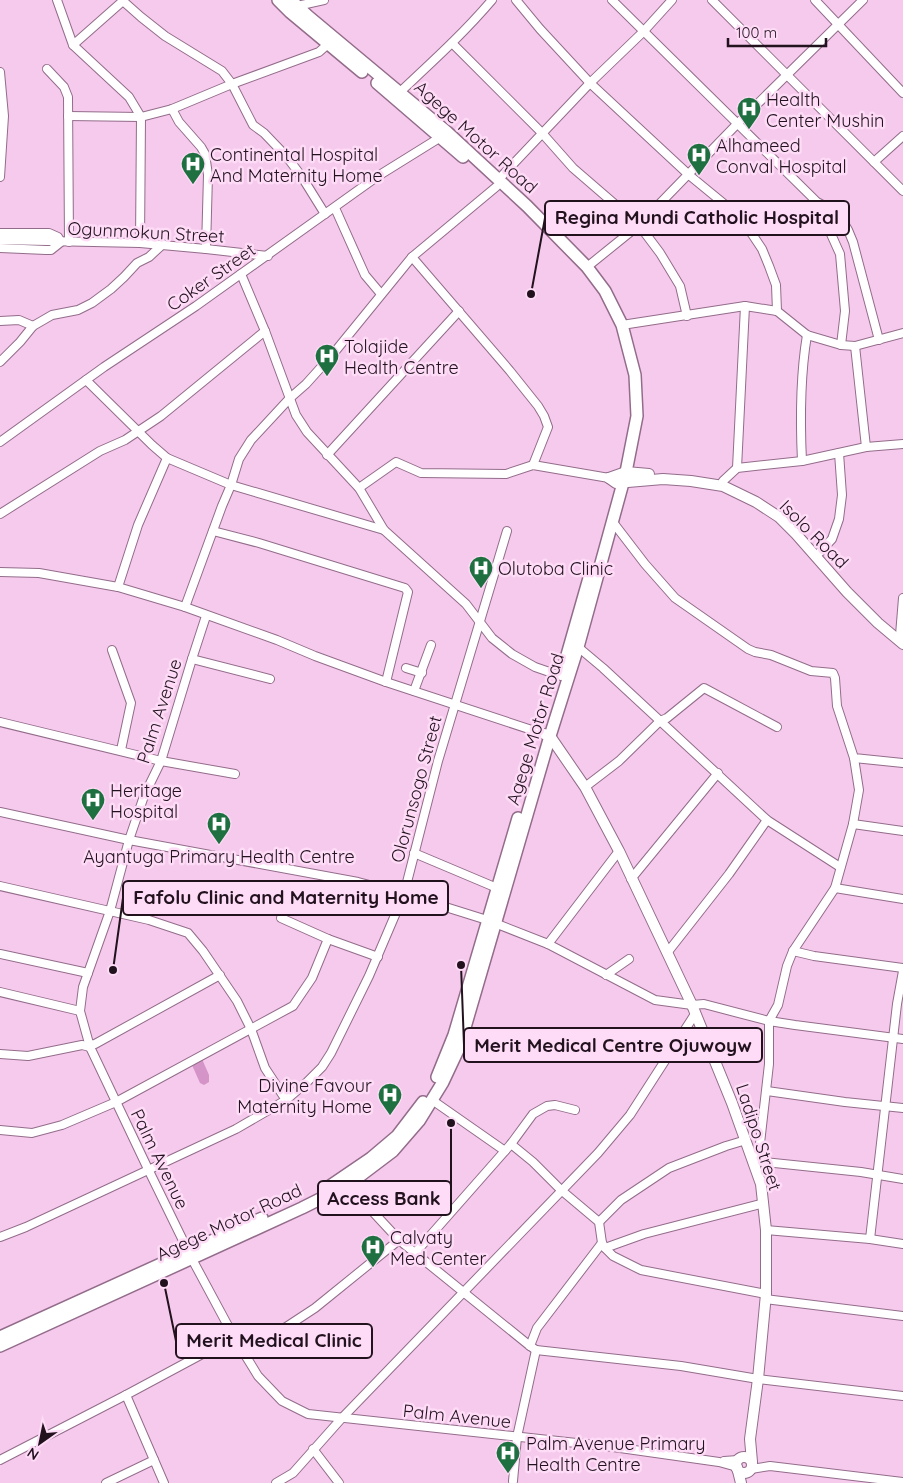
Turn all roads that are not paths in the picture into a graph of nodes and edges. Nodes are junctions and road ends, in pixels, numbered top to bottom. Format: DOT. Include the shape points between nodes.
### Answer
graph roads {
  1 [pos="57,0"];
  2 [pos="124,0"];
  3 [pos="278,0"];
  4 [pos="324,0"];
  5 [pos="492,0"];
  6 [pos="516,0"];
  7 [pos="612,0"];
  8 [pos="672,0"];
  9 [pos="712,0"];
  10 [pos="815,0"];
  11 [pos="863,0"];
  12 [pos="294,3"];
  13 [pos="838,24"];
  14 [pos="643,32"];
  15 [pos="328,44"];
  16 [pos="452,44"];
  17 [pos="73,45"];
  18 [pos="47,69"];
  19 [pos="0,72"];
  20 [pos="787,74"];
  21 [pos="590,82"];
  22 [pos="232,84"];
  23 [pos="400,92"];
  24 [pos="903,93"];
  25 [pos="172,109"];
  26 [pos="68,116"];
  27 [pos="141,117"];
  28 [pos="738,123"];
  29 [pos="542,133"];
  30 [pos="444,135"];
  31 [pos="903,136"];
  32 [pos="874,162"];
  33 [pos="689,175"];
  34 [pos="0,177"];
  35 [pos="497,183"];
  36 [pos="903,191"];
  37 [pos="817,202"];
  38 [pos="335,208"];
  39 [pos="325,214"];
  40 [pos="639,225"];
  41 [pos="0,232"];
  42 [pos="0,240"];
  43 [pos="61,242"];
  44 [pos="140,243"];
  45 [pos="163,244"];
  46 [pos="0,248"];
  47 [pos="206,248"];
  48 [pos="856,252"];
  49 [pos="840,254"];
  50 [pos="268,256"];
  51 [pos="412,257"];
  52 [pos="587,267"];
  53 [pos="241,274"];
  54 [pos="381,294"];
  55 [pos="745,306"];
  56 [pos="777,311"];
  57 [pos="459,312"];
  58 [pos="687,316"];
  59 [pos="0,321"];
  60 [pos="622,325"];
  61 [pos="32,326"];
  62 [pos="265,331"];
  63 [pos="903,333"];
  64 [pos="807,335"];
  65 [pos="879,340"];
  66 [pos="841,345"];
  67 [pos="855,346"];
  68 [pos="0,362"];
  69 [pos="86,380"];
  70 [pos="290,398"];
  71 [pos="139,431"];
  72 [pos="0,442"];
  73 [pos="903,444"];
  74 [pos="866,447"];
  75 [pos="839,453"];
  76 [pos="327,455"];
  77 [pos="167,458"];
  78 [pos="802,461"];
  79 [pos="533,465"];
  80 [pos="737,468"];
  81 [pos="619,478"];
  82 [pos="723,481"];
  83 [pos="231,486"];
  84 [pos="358,488"];
  85 [pos="0,514"];
  86 [pos="612,521"];
  87 [pos="213,530"];
  88 [pos="384,530"];
  89 [pos="507,530"];
  90 [pos="820,552"];
  91 [pos="0,572"];
  92 [pos="118,587"];
  93 [pos="903,598"];
  94 [pos="185,607"];
  95 [pos="206,616"];
  96 [pos="479,622"];
  97 [pos="902,639"];
  98 [pos="431,646"];
  99 [pos="578,647"];
  100 [pos="112,650"];
  101 [pos="192,659"];
  102 [pos="406,668"];
  103 [pos="422,673"];
  104 [pos="561,676"];
  105 [pos="270,679"];
  106 [pos="386,682"];
  107 [pos="414,691"];
  108 [pos="455,705"];
  109 [pos="660,721"];
  110 [pos="0,722"];
  111 [pos="776,727"];
  112 [pos="547,735"];
  113 [pos="121,750"];
  114 [pos="854,758"];
  115 [pos="161,761"];
  116 [pos="903,763"];
  117 [pos="236,774"];
  118 [pos="718,774"];
  119 [pos="585,787"];
  120 [pos="0,812"];
  121 [pos="767,820"];
  122 [pos="853,824"];
  123 [pos="903,832"];
  124 [pos="129,840"];
  125 [pos="619,851"];
  126 [pos="414,853"];
  127 [pos="840,867"];
  128 [pos="631,879"];
  129 [pos="0,886"];
  130 [pos="497,888"];
  131 [pos="835,888"];
  132 [pos="404,894"];
  133 [pos="903,899"];
  134 [pos="110,911"];
  135 [pos="280,918"];
  136 [pos="491,922"];
  137 [pos="328,938"];
  138 [pos="548,944"];
  139 [pos="793,951"];
  140 [pos="667,953"];
  141 [pos="0,954"];
  142 [pos="378,957"];
  143 [pos="629,959"];
  144 [pos="903,969"];
  145 [pos="88,973"];
  146 [pos="220,975"];
  147 [pos="606,975"];
  148 [pos="0,992"];
  149 [pos="694,1010"];
  150 [pos="80,1011"];
  151 [pos="770,1021"];
  152 [pos="251,1029"];
  153 [pos="894,1038"];
  154 [pos="903,1039"];
  155 [pos="90,1046"];
  156 [pos="0,1054"];
  157 [pos="766,1091"];
  158 [pos="286,1100"];
  159 [pos="432,1100"];
  160 [pos="116,1102"];
  161 [pos="886,1106"];
  162 [pos="903,1108"];
  163 [pos="575,1110"];
  164 [pos="0,1130"];
  165 [pos="746,1140"];
  166 [pos="511,1144"];
  167 [pos="505,1151"];
  168 [pos="756,1161"];
  169 [pos="148,1169"];
  170 [pos="878,1175"];
  171 [pos="903,1179"];
  172 [pos="348,1186"];
  173 [pos="561,1190"];
  174 [pos="764,1204"];
  175 [pos="599,1222"];
  176 [pos="766,1230"];
  177 [pos="0,1237"];
  178 [pos="870,1239"];
  179 [pos="399,1240"];
  180 [pos="903,1244"];
  181 [pos="604,1246"];
  182 [pos="415,1253"];
  183 [pos="190,1255"];
  184 [pos="463,1293"];
  185 [pos="766,1297"];
  186 [pos="903,1316"];
  187 [pos="234,1337"];
  188 [pos="0,1338"];
  189 [pos="0,1346"];
  190 [pos="241,1348"];
  191 [pos="533,1348"];
  192 [pos="758,1379"];
  193 [pos="126,1395"];
  194 [pos="903,1396"];
  195 [pos="341,1419"];
  196 [pos="517,1437"];
  197 [pos="750,1439"];
  198 [pos="313,1450"];
  199 [pos="0,1460"];
  200 [pos="154,1460"];
  201 [pos="738,1464"];
  202 [pos="751,1466"];
  203 [pos="513,1481"];
  204 [pos="903,1482"];
  205 [pos="106,1483"];
  206 [pos="164,1483"];
  207 [pos="276,1483"];
  208 [pos="339,1483"];
  209 [pos="740,1483"];
  210 [pos="746,1483"];
  1 -- 17 [label="street"];
  2 -- 17 [label="street"];
  2 -- 22 [label="street" via="165,36 222,71"];
  3 -- 15 [label="highway, Agege Motor Road"];
  4 -- 12 [label="street"];
  5 -- 16 [label="street"];
  6 -- 21 [label="street"];
  7 -- 14 [label="street"];
  8 -- 14 [label="street"];
  9 -- 20 [label="street"];
  10 -- 13 [label="street"];
  11 -- 13 [label="street"];
  12 -- 23 [label="highway, Agege Motor Road"];
  13 -- 20 [label="street"];
  13 -- 24 [label="street"];
  14 -- 21 [label="street"];
  14 -- 28 [label="street"];
  15 -- 22 [label="street" via="319,52"];
  15 -- 30 [label="highway, Agege Motor Road"];
  16 -- 23 [label="street"];
  16 -- 29 [label="street"];
  17 -- 27 [label="street" via="129,97"];
  18 -- 26 [label="street" via="64,87 68,97"];
  19 -- 34 [label="street" via="4,116"];
  20 -- 28 [label="street"];
  20 -- 32 [label="street"];
  21 -- 29 [label="street"];
  21 -- 33 [label="street"];
  22 -- 25 [label="street"];
  22 -- 39 [label="street" via="254,126 287,157"];
  23 -- 30 [label="highway, Agege Motor Road"];
  25 -- 27 [label="street"];
  25 -- 47 [label="street" via="205,154 208,175"];
  26 -- 27 [label="street"];
  26 -- 43 [label="street"];
  27 -- 44 [label="street"];
  28 -- 33 [label="street"];
  28 -- 37 [label="street"];
  29 -- 35 [label="street"];
  29 -- 40 [label="street" via="573,168"];
  30 -- 35 [label="highway, Agege Motor Road"];
  30 -- 38 [label="street, Coker Street" via="378,176"];
  31 -- 32 [label="street"];
  32 -- 36 [label="street"];
  33 -- 40 [label="street"];
  33 -- 56 [label="street" via="738,216 752,234 776,285"];
  35 -- 51 [label="street"];
  35 -- 52 [label="highway, Agege Motor Road" via="526,206"];
  35 -- 81 [label="highway, Agege Motor Road" via="582,270 613,323 630,393 630,418"];
  37 -- 48 [label="street" via="841,218"];
  37 -- 49 [label="street"];
  38 -- 39 [label="street, Coker Street"];
  38 -- 54 [label="street" via="365,275"];
  39 -- 50 [label="street, Coker Street"];
  40 -- 52 [label="street"];
  40 -- 58 [label="street" via="680,286"];
  41 -- 43 [label="street" via="49,233"];
  42 -- 43 [label="street, Ogunmokun Street"];
  43 -- 44 [label="street, Ogunmokun Street"];
  43 -- 46 [label="street" via="51,250"];
  44 -- 45 [label="street, Ogunmokun Street"];
  45 -- 47 [label="street, Ogunmokun Street"];
  45 -- 61 [label="street" via="92,303 78,310 52,315"];
  47 -- 50 [label="street, Ogunmokun Street"];
  48 -- 49 [label="street"];
  48 -- 65 [label="street"];
  49 -- 66 [label="street" via="845,311"];
  50 -- 53 [label="street, Coker Street"];
  51 -- 54 [label="street"];
  51 -- 57 [label="street"];
  52 -- 60 [label="highway, Agege Motor Road" via="605,291"];
  53 -- 62 [label="street"];
  53 -- 69 [label="street, Coker Street"];
  54 -- 70 [label="street" via="333,354"];
  55 -- 56 [label="street"];
  55 -- 58 [label="street"];
  55 -- 80 [label="street"];
  56 -- 64 [label="street"];
  57 -- 76 [label="street"];
  57 -- 79 [label="street" via="544,416 548,427"];
  58 -- 60 [label="street"];
  59 -- 61 [label="street" via="18,320"];
  60 -- 81 [label="highway, Agege Motor Road" via="635,375 637,416"];
  61 -- 68 [label="street"];
  62 -- 70 [label="street"];
  62 -- 71 [label="street"];
  63 -- 65 [label="street"];
  64 -- 66 [label="street"];
  64 -- 78 [label="street" via="801,397"];
  65 -- 67 [label="street"];
  66 -- 67 [label="street"];
  67 -- 74 [label="street"];
  69 -- 71 [label="street"];
  69 -- 72 [label="street, Coker Street"];
  70 -- 76 [label="street" via="307,432"];
  70 -- 83 [label="street" via="243,451"];
  71 -- 77 [label="street"];
  71 -- 85 [label="street" via="100,451"];
  73 -- 74 [label="street"];
  74 -- 75 [label="street"];
  75 -- 78 [label="street"];
  75 -- 90 [label="street" via="842,495 839,519 832,539"];
  76 -- 84 [label="street"];
  77 -- 83 [label="street"];
  77 -- 92 [label="street" via="138,525"];
  78 -- 80 [label="street"];
  79 -- 81 [label="street"];
  79 -- 84 [label="street" via="506,474 421,473 396,462"];
  80 -- 82 [label="street"];
  81 -- 82 [label="main road, Isolo Road" via="696,476"];
  81 -- 86 [label="highway, Agege Motor Road"];
  81 -- 97 [label="main road, Isolo Road" via="691,480 724,486 756,502 778,517 806,544 878,623"];
  81 -- 104 [label="highway, Agege Motor Road"];
  82 -- 90 [label="main road, Isolo Road" via="771,505 795,524"];
  83 -- 87 [label="street"];
  83 -- 88 [label="street"];
  84 -- 88 [label="street"];
  86 -- 99 [label="highway, Agege Motor Road"];
  86 -- 114 [label="street" via="675,598 748,650 771,655 811,671 833,673 837,706"];
  87 -- 94 [label="street"];
  87 -- 106 [label="street" via="405,588 408,592"];
  88 -- 96 [label="street" via="466,604"];
  89 -- 96 [label="street, Olorunsogo Street"];
  90 -- 97 [label="main road, Isolo Road"];
  91 -- 92 [label="street" via="39,573"];
  92 -- 94 [label="street"];
  93 -- 97 [label="street"];
  94 -- 95 [label="street"];
  95 -- 101 [label="street, Palm Avenue"];
  95 -- 106 [label="street"];
  96 -- 104 [label="street" via="512,654"];
  96 -- 108 [label="street, Olorunsogo Street"];
  98 -- 103 [label="street"];
  99 -- 109 [label="street"];
  99 -- 112 [label="highway, Agege Motor Road"];
  100 -- 113 [label="street" via="131,703"];
  101 -- 105 [label="street"];
  101 -- 115 [label="street, Palm Avenue"];
  102 -- 103 [label="street"];
  103 -- 107 [label="street"];
  104 -- 112 [label="highway, Agege Motor Road"];
  106 -- 107 [label="street"];
  107 -- 108 [label="street"];
  108 -- 112 [label="street"];
  108 -- 126 [label="street, Olorunsogo Street"];
  109 -- 111 [label="street" via="704,688"];
  109 -- 118 [label="street"];
  109 -- 119 [label="street" via="620,760"];
  110 -- 113 [label="street"];
  112 -- 119 [label="main road, Ladipo Street"];
  112 -- 130 [label="highway, Agege Motor Road"];
  112 -- 136 [label="highway, Agege Motor Road"];
  113 -- 115 [label="street"];
  114 -- 116 [label="street"];
  114 -- 122 [label="street" via="858,790"];
  115 -- 117 [label="street"];
  115 -- 124 [label="street, Palm Avenue" via="144,796"];
  118 -- 121 [label="street"];
  118 -- 128 [label="street"];
  119 -- 125 [label="main road, Ladipo Street"];
  120 -- 124 [label="street"];
  121 -- 127 [label="street"];
  121 -- 140 [label="street"];
  122 -- 123 [label="street"];
  122 -- 127 [label="street"];
  124 -- 132 [label="street" via="358,882"];
  124 -- 134 [label="street, Palm Avenue"];
  125 -- 128 [label="main road, Ladipo Street"];
  125 -- 138 [label="street"];
  126 -- 130 [label="street"];
  126 -- 132 [label="street, Olorunsogo Street"];
  127 -- 131 [label="street"];
  128 -- 140 [label="main road, Ladipo Street"];
  129 -- 134 [label="street"];
  130 -- 136 [label="highway, Agege Motor Road"];
  131 -- 133 [label="street"];
  131 -- 139 [label="street"];
  132 -- 136 [label="street"];
  132 -- 142 [label="street, Olorunsogo Street"];
  134 -- 145 [label="street, Palm Avenue"];
  134 -- 146 [label="street" via="188,933"];
  135 -- 137 [label="street"];
  136 -- 138 [label="street"];
  136 -- 159 [label="highway, Agege Motor Road" via="459,1048"];
  136 -- 183 [label="highway, Agege Motor Road" via="440,1072 397,1136 330,1186"];
  137 -- 142 [label="street"];
  137 -- 152 [label="street" via="312,978 293,1006"];
  138 -- 147 [label="street"];
  139 -- 144 [label="street"];
  139 -- 151 [label="street" via="778,1005"];
  140 -- 149 [label="main road, Ladipo Street"];
  141 -- 145 [label="street"];
  142 -- 158 [label="street, Olorunsogo Street" via="322,1067"];
  143 -- 147 [label="street"];
  144 -- 153 [label="street"];
  145 -- 150 [label="street, Palm Avenue"];
  146 -- 152 [label="street"];
  146 -- 155 [label="street"];
  147 -- 149 [label="street" via="655,1000"];
  148 -- 150 [label="street"];
  149 -- 151 [label="street" via="704,1004"];
  149 -- 165 [label="main road, Ladipo Street"];
  149 -- 173 [label="street" via="630,1115 598,1154"];
  150 -- 155 [label="street, Palm Avenue"];
  151 -- 153 [label="street"];
  151 -- 157 [label="street"];
  152 -- 158 [label="street" via="265,1068"];
  152 -- 160 [label="street"];
  153 -- 154 [label="street"];
  153 -- 161 [label="street"];
  155 -- 156 [label="street" via="82,1044 28,1056"];
  155 -- 160 [label="street, Palm Avenue"];
  157 -- 161 [label="street"];
  157 -- 168 [label="street"];
  158 -- 169 [label="street, Olorunsogo Street" via="236,1129"];
  159 -- 167 [label="street"];
  159 -- 172 [label="highway, Agege Motor Road" via="393,1151"];
  160 -- 164 [label="street" via="62,1125 32,1133"];
  160 -- 169 [label="street, Palm Avenue"];
  161 -- 162 [label="street"];
  161 -- 170 [label="street"];
  163 -- 166 [label="street" via="547,1106 533,1114"];
  165 -- 168 [label="main road, Ladipo Street"];
  165 -- 175 [label="street" via="668,1168 621,1200"];
  166 -- 167 [label="street"];
  166 -- 173 [label="street"];
  167 -- 182 [label="street"];
  168 -- 170 [label="street"];
  168 -- 174 [label="main road, Ladipo Street"];
  169 -- 177 [label="street, Olorunsogo Street"];
  169 -- 183 [label="street, Palm Avenue"];
  170 -- 171 [label="street"];
  170 -- 178 [label="street"];
  172 -- 179 [label="street"];
  172 -- 183 [label="highway, Agege Motor Road"];
  173 -- 175 [label="street"];
  173 -- 184 [label="street"];
  174 -- 176 [label="main road, Ladipo Street"];
  174 -- 181 [label="street"];
  175 -- 181 [label="street"];
  176 -- 178 [label="street"];
  176 -- 185 [label="main road, Ladipo Street"];
  178 -- 180 [label="street"];
  179 -- 182 [label="street"];
  179 -- 190 [label="street" via="315,1308 280,1331"];
  181 -- 185 [label="street" via="613,1256 641,1270"];
  181 -- 191 [label="street" via="537,1328"];
  182 -- 184 [label="street"];
  183 -- 187 [label="street, Palm Avenue"];
  183 -- 188 [label="highway, Agege Motor Road"];
  183 -- 189 [label="highway, Agege Motor Road"];
  184 -- 191 [label="street"];
  184 -- 195 [label="street"];
  185 -- 186 [label="street"];
  185 -- 192 [label="main road, Ladipo Street"];
  187 -- 190 [label="street, Palm Avenue"];
  187 -- 193 [label="street"];
  190 -- 195 [label="street, Palm Avenue" via="258,1376 282,1400 308,1414"];
  191 -- 192 [label="street"];
  191 -- 196 [label="street"];
  192 -- 194 [label="street"];
  192 -- 197 [label="main road, Ladipo Street"];
  193 -- 199 [label="street"];
  193 -- 200 [label="street"];
  195 -- 196 [label="street, Palm Avenue"];
  195 -- 198 [label="street"];
  196 -- 201 [label="street, Palm Avenue"];
  196 -- 203 [label="street"];
  197 -- 201 [label="main road, Ladipo Street"];
  197 -- 202 [label="main road, Ladipo Street"];
  198 -- 207 [label="street" via="293,1473"];
  198 -- 208 [label="street"];
  200 -- 205 [label="street"];
  200 -- 206 [label="street"];
  201 -- 202 [label="main road" via="746,1457"];
  201 -- 209 [label="main road"];
  202 -- 204 [label="street"];
  202 -- 210 [label="main road, Ladipo Street"];
}
